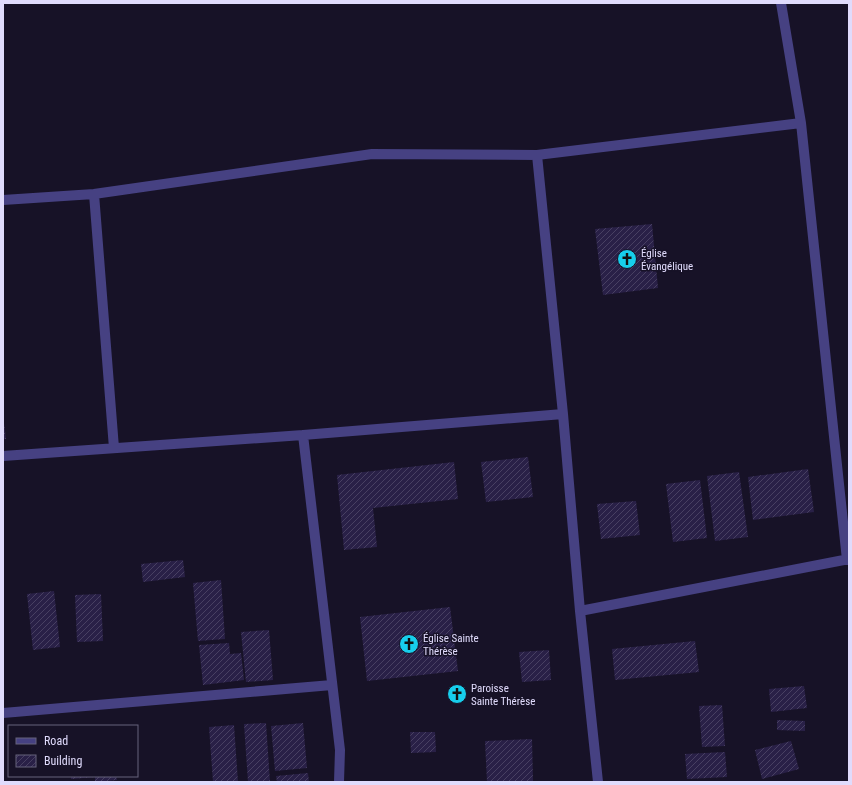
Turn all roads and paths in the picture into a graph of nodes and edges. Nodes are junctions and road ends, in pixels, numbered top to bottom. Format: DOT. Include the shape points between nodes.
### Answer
graph roads {
  1 [pos="782,3"];
  2 [pos="801,123"];
  3 [pos="537,155"];
  4 [pos="94,194"];
  5 [pos="3,200"];
  6 [pos="563,414"];
  7 [pos="303,435"];
  8 [pos="114,448"];
  9 [pos="3,456"];
  10 [pos="848,560"];
  11 [pos="580,611"];
  12 [pos="332,685"];
  13 [pos="3,713"];
  14 [pos="339,782"];
  15 [pos="598,782"];
  1 -- 2 [label="street"];
  2 -- 3 [label="street"];
  2 -- 10 [label="street"];
  3 -- 4 [label="street" via="372,154"];
  3 -- 6 [label="street"];
  4 -- 5 [label="street"];
  4 -- 8 [label="street"];
  6 -- 7 [label="street"];
  6 -- 11 [label="street"];
  7 -- 8 [label="street"];
  7 -- 12 [label="street"];
  8 -- 9 [label="street"];
  10 -- 11 [label="street"];
  11 -- 15 [label="street"];
  12 -- 13 [label="street"];
  12 -- 14 [label="street" via="340,750"];
}
